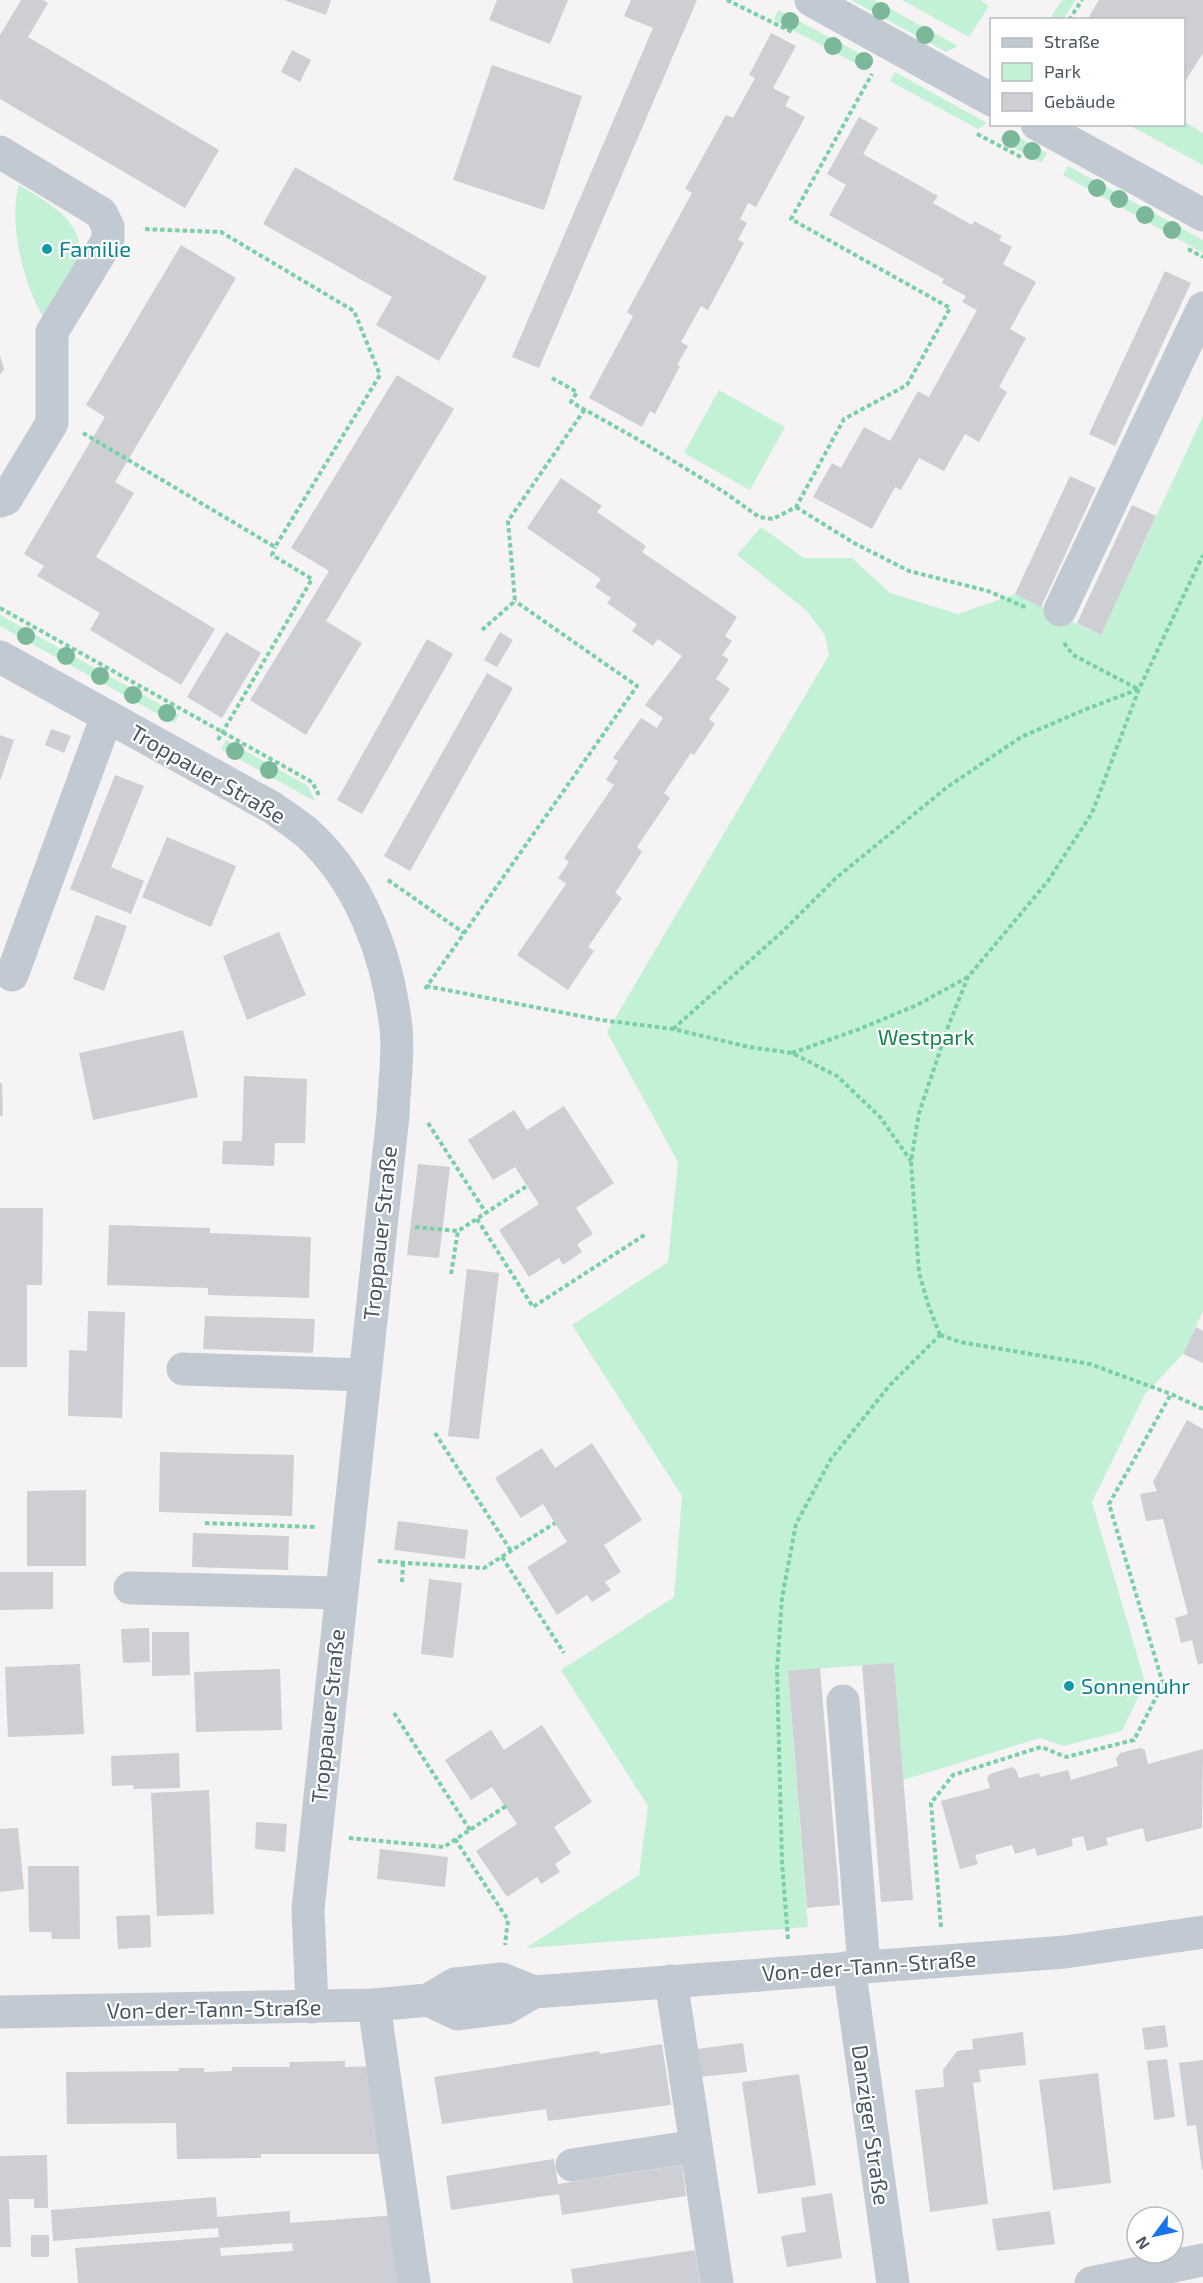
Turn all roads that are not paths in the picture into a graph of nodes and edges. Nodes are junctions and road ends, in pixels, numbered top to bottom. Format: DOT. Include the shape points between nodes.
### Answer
graph roads {
  1 [pos="811,0"];
  2 [pos="990,99"];
  3 [pos="1040,126"];
  4 [pos="0,152"];
  5 [pos="1203,215"];
  6 [pos="1203,308"];
  7 [pos="0,501"];
  8 [pos="1060,610"];
  9 [pos="0,657"];
  10 [pos="107,716"];
  11 [pos="12,975"];
  12 [pos="183,1369"];
  13 [pos="364,1375"];
  14 [pos="130,1588"];
  15 [pos="341,1593"];
  16 [pos="843,1701"];
  17 [pos="1203,1932"];
  18 [pos="857,1966"];
  19 [pos="671,1982"];
  20 [pos="534,1992"];
  21 [pos="428,2000"];
  22 [pos="374,2005"];
  23 [pos="312,2007"];
  24 [pos="0,2012"];
  25 [pos="696,2145"];
  26 [pos="572,2165"];
  27 [pos="1203,2260"];
  28 [pos="414,2283"];
  29 [pos="717,2283"];
  30 [pos="893,2283"];
  31 [pos="1091,2283"];
  1 -- 2 [label="street"];
  3 -- 5 [label="street"];
  4 -- 7 [label="street" via="101,213 108,227 108,240 52,333 52,423 6,499"];
  6 -- 8 [label="street"];
  9 -- 10 [label="street, Troppauer Straße"];
  10 -- 11 [label="street"];
  10 -- 13 [label="street, Troppauer Straße" via="273,808 306,832 343,875 372,928 382,957 396,1030 393,1115"];
  12 -- 13 [label="street"];
  13 -- 15 [label="street, Troppauer Straße"];
  14 -- 15 [label="street"];
  15 -- 23 [label="street, Troppauer Straße" via="308,1910"];
  16 -- 18 [label="street, Danziger Straße"];
  17 -- 18 [label="street, Von-der-Tann-Straße" via="1065,1952"];
  18 -- 19 [label="street, Von-der-Tann-Straße"];
  18 -- 30 [label="street, Danziger Straße"];
  19 -- 20 [label="street, Von-der-Tann-Straße"];
  19 -- 25 [label="street"];
  20 -- 21 [label="street, Von-der-Tann-Straße" via="502,1978 455,1984"];
  20 -- 21 [label="street, Von-der-Tann-Straße" via="506,2008 458,2014"];
  21 -- 22 [label="street, Von-der-Tann-Straße"];
  22 -- 23 [label="street, Von-der-Tann-Straße"];
  22 -- 28 [label="street"];
  23 -- 24 [label="street, Von-der-Tann-Straße"];
  25 -- 26 [label="street"];
  25 -- 29 [label="street"];
  27 -- 31 [label="street"];
}
